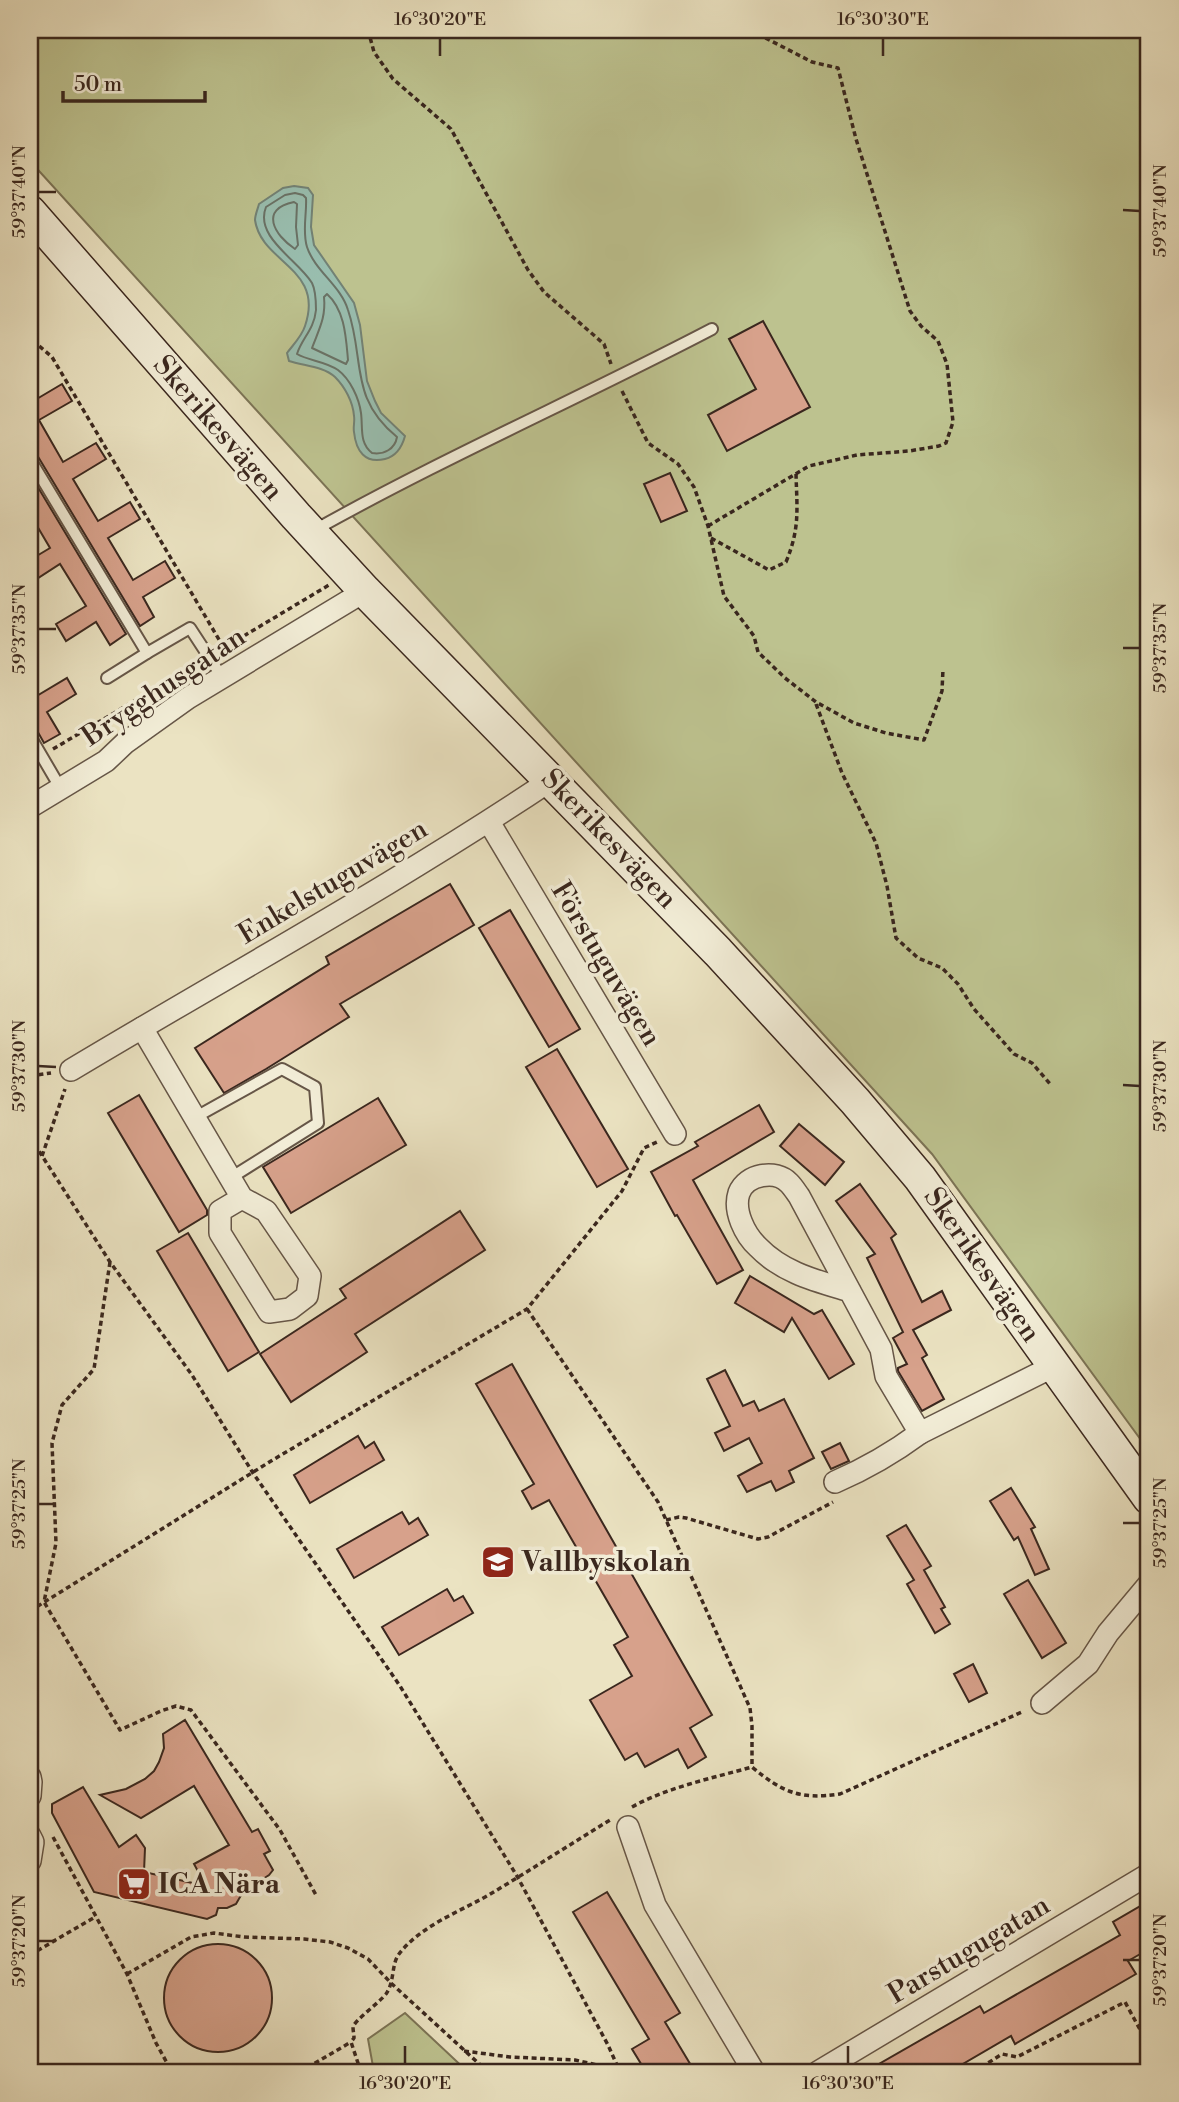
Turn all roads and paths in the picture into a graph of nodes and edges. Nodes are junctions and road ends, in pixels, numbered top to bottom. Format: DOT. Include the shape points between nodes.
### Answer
graph roads {
  1 [pos="368,30"];
  2 [pos="750,30"];
  3 [pos="30,212"];
  4 [pos="712,329"];
  5 [pos="30,332"];
  6 [pos="616,379"];
  7 [pos="30,459"];
  8 [pos="796,474"];
  9 [pos="708,526"];
  10 [pos="311,532"];
  11 [pos="711,538"];
  12 [pos="365,591"];
  13 [pos="147,653"];
  14 [pos="209,657"];
  15 [pos="943,669"];
  16 [pos="222,677"];
  17 [pos="107,678"];
  18 [pos="816,702"];
  19 [pos="30,736"];
  20 [pos="41,756"];
  21 [pos="551,780"];
  22 [pos="61,789"];
  23 [pos="30,807"];
  24 [pos="489,822"];
  25 [pos="142,1028"];
  26 [pos="71,1070"];
  27 [pos="1051,1085"];
  28 [pos="194,1118"];
  29 [pos="675,1134"];
  30 [pos="30,1137"];
  31 [pos="42,1156"];
  32 [pos="232,1177"];
  33 [pos="242,1198"];
  34 [pos="110,1262"];
  35 [pos="850,1292"];
  36 [pos="527,1309"];
  37 [pos="1054,1366"];
  38 [pos="920,1433"];
  39 [pos="858,1472"];
  40 [pos="253,1473"];
  41 [pos="835,1482"];
  42 [pos="1149,1498"];
  43 [pos="666,1520"];
  44 [pos="1149,1584"];
  45 [pos="44,1602"];
  46 [pos="30,1611"];
  47 [pos="1042,1703"];
  48 [pos="30,1777"];
  49 [pos="30,1796"];
  50 [pos="628,1827"];
  51 [pos="39,1833"];
  52 [pos="30,1861"];
  53 [pos="1149,1874"];
  54 [pos="517,1876"];
  55 [pos="316,1895"];
  56 [pos="95,1917"];
  57 [pos="30,1955"];
  58 [pos="127,1974"];
  59 [pos="392,1984"];
  60 [pos="351,2042"];
  61 [pos="1149,2046"];
  62 [pos="462,2050"];
  63 [pos="620,2071"];
  64 [pos="172,2072"];
  65 [pos="300,2072"];
  66 [pos="361,2072"];
  67 [pos="488,2072"];
  68 [pos="754,2072"];
  69 [pos="818,2072"];
  70 [pos="974,2072"];
  1 -- 6 [label="path" via="374,52 393,79 451,129 544,292 604,344"];
  2 -- 8 [label="path" via="812,62 838,68 910,311 938,341 950,387 953,422 946,443 857,455 809,466"];
  3 -- 10 [label="street, Skerikesvägen"];
  4 -- 6 [label="lane"];
  5 -- 14 [label="path" via="52,357 224,648"];
  6 -- 9 [label="path" via="649,443 678,464 694,487"];
  6 -- 10 [label="lane" via="374,496"];
  7 -- 13 [label="lane"];
  8 -- 9 [label="path"];
  8 -- 11 [label="path" via="796,539 786,562 769,570"];
  9 -- 11 [label="path"];
  10 -- 12 [label="street, Skerikesvägen"];
  11 -- 18 [label="path" via="724,596 754,636 758,652"];
  12 -- 16 [label="street, Brygghusgatan"];
  12 -- 21 [label="street, Skerikesvägen"];
  13 -- 14 [label="lane" via="190,628"];
  13 -- 17 [label="lane"];
  14 -- 16 [label="lane"];
  14 -- 20 [label="path"];
  15 -- 18 [label="path" via="942,691 924,740 853,723"];
  16 -- 22 [label="street, Brygghusgatan"];
  18 -- 27 [label="path" via="842,773 876,843 896,938 918,958 942,968 1014,1054 1032,1063"];
  19 -- 20 [label="lane"];
  20 -- 22 [label="lane"];
  21 -- 24 [label="street, Enkelstuguvägen"];
  21 -- 37 [label="street, Skerikesvägen" via="745,979 855,1101 920,1178"];
  22 -- 23 [label="street, Brygghusgatan"];
  24 -- 25 [label="street, Enkelstuguvägen"];
  24 -- 29 [label="street, Förstuguvägen"];
  25 -- 26 [label="street, Enkelstuguvägen"];
  25 -- 28 [label="street"];
  26 -- 31 [label="path"];
  28 -- 32 [label="street"];
  28 -- 32 [label="lane" via="282,1069 315,1087 318,1124"];
  29 -- 36 [label="path" via="644,1148 622,1191"];
  30 -- 31 [label="path"];
  31 -- 34 [label="path"];
  32 -- 33 [label="street"];
  33 -- 33 [label="street" via="266,1211 310,1276 307,1296 290,1309 270,1312 220,1233 220,1212"];
  34 -- 40 [label="path" via="191,1375"];
  34 -- 45 [label="path" via="93,1369 62,1405 52,1443 56,1543"];
  35 -- 35 [label="street" via="789,1182 769,1175 748,1181 739,1192 738,1206 741,1223 756,1246 787,1269"];
  35 -- 38 [label="street" via="881,1349 886,1376"];
  36 -- 40 [label="path"];
  36 -- 43 [label="path"];
  37 -- 38 [label="street"];
  37 -- 42 [label="street, Skerikesvägen"];
  38 -- 39 [label="street"];
  39 -- 41 [label="street"];
  39 -- 43 [label="path" via="835,1500 768,1537 750,1538 679,1517"];
  40 -- 45 [label="path"];
  40 -- 54 [label="path" via="400,1686"];
  43 -- 47 [label="path" via="750,1708 752,1766 781,1788 808,1796 840,1794"];
  44 -- 47 [label="street" via="1088,1664"];
  45 -- 46 [label="path"];
  45 -- 55 [label="path" via="120,1730 161,1710 176,1706 191,1710 280,1830"];
  48 -- 49 [label="street"];
  50 -- 68 [label="street" via="655,1905"];
  51 -- 52 [label="street"];
  51 -- 56 [label="path"];
  53 -- 69 [label="street, Parstugugatan"];
  54 -- 59 [label="path" via="400,1952"];
  54 -- 63 [label="path"];
  56 -- 57 [label="path"];
  56 -- 58 [label="path"];
  58 -- 59 [label="path" via="191,1937 214,1933 330,1942 368,1959"];
  58 -- 64 [label="path"];
  59 -- 60 [label="path" via="356,2021"];
  59 -- 62 [label="path"];
  60 -- 65 [label="path"];
  60 -- 66 [label="path"];
  61 -- 70 [label="path" via="1125,2002 1017,2057 1002,2054"];
  62 -- 63 [label="path" via="575,2060"];
  62 -- 67 [label="path"];
}
